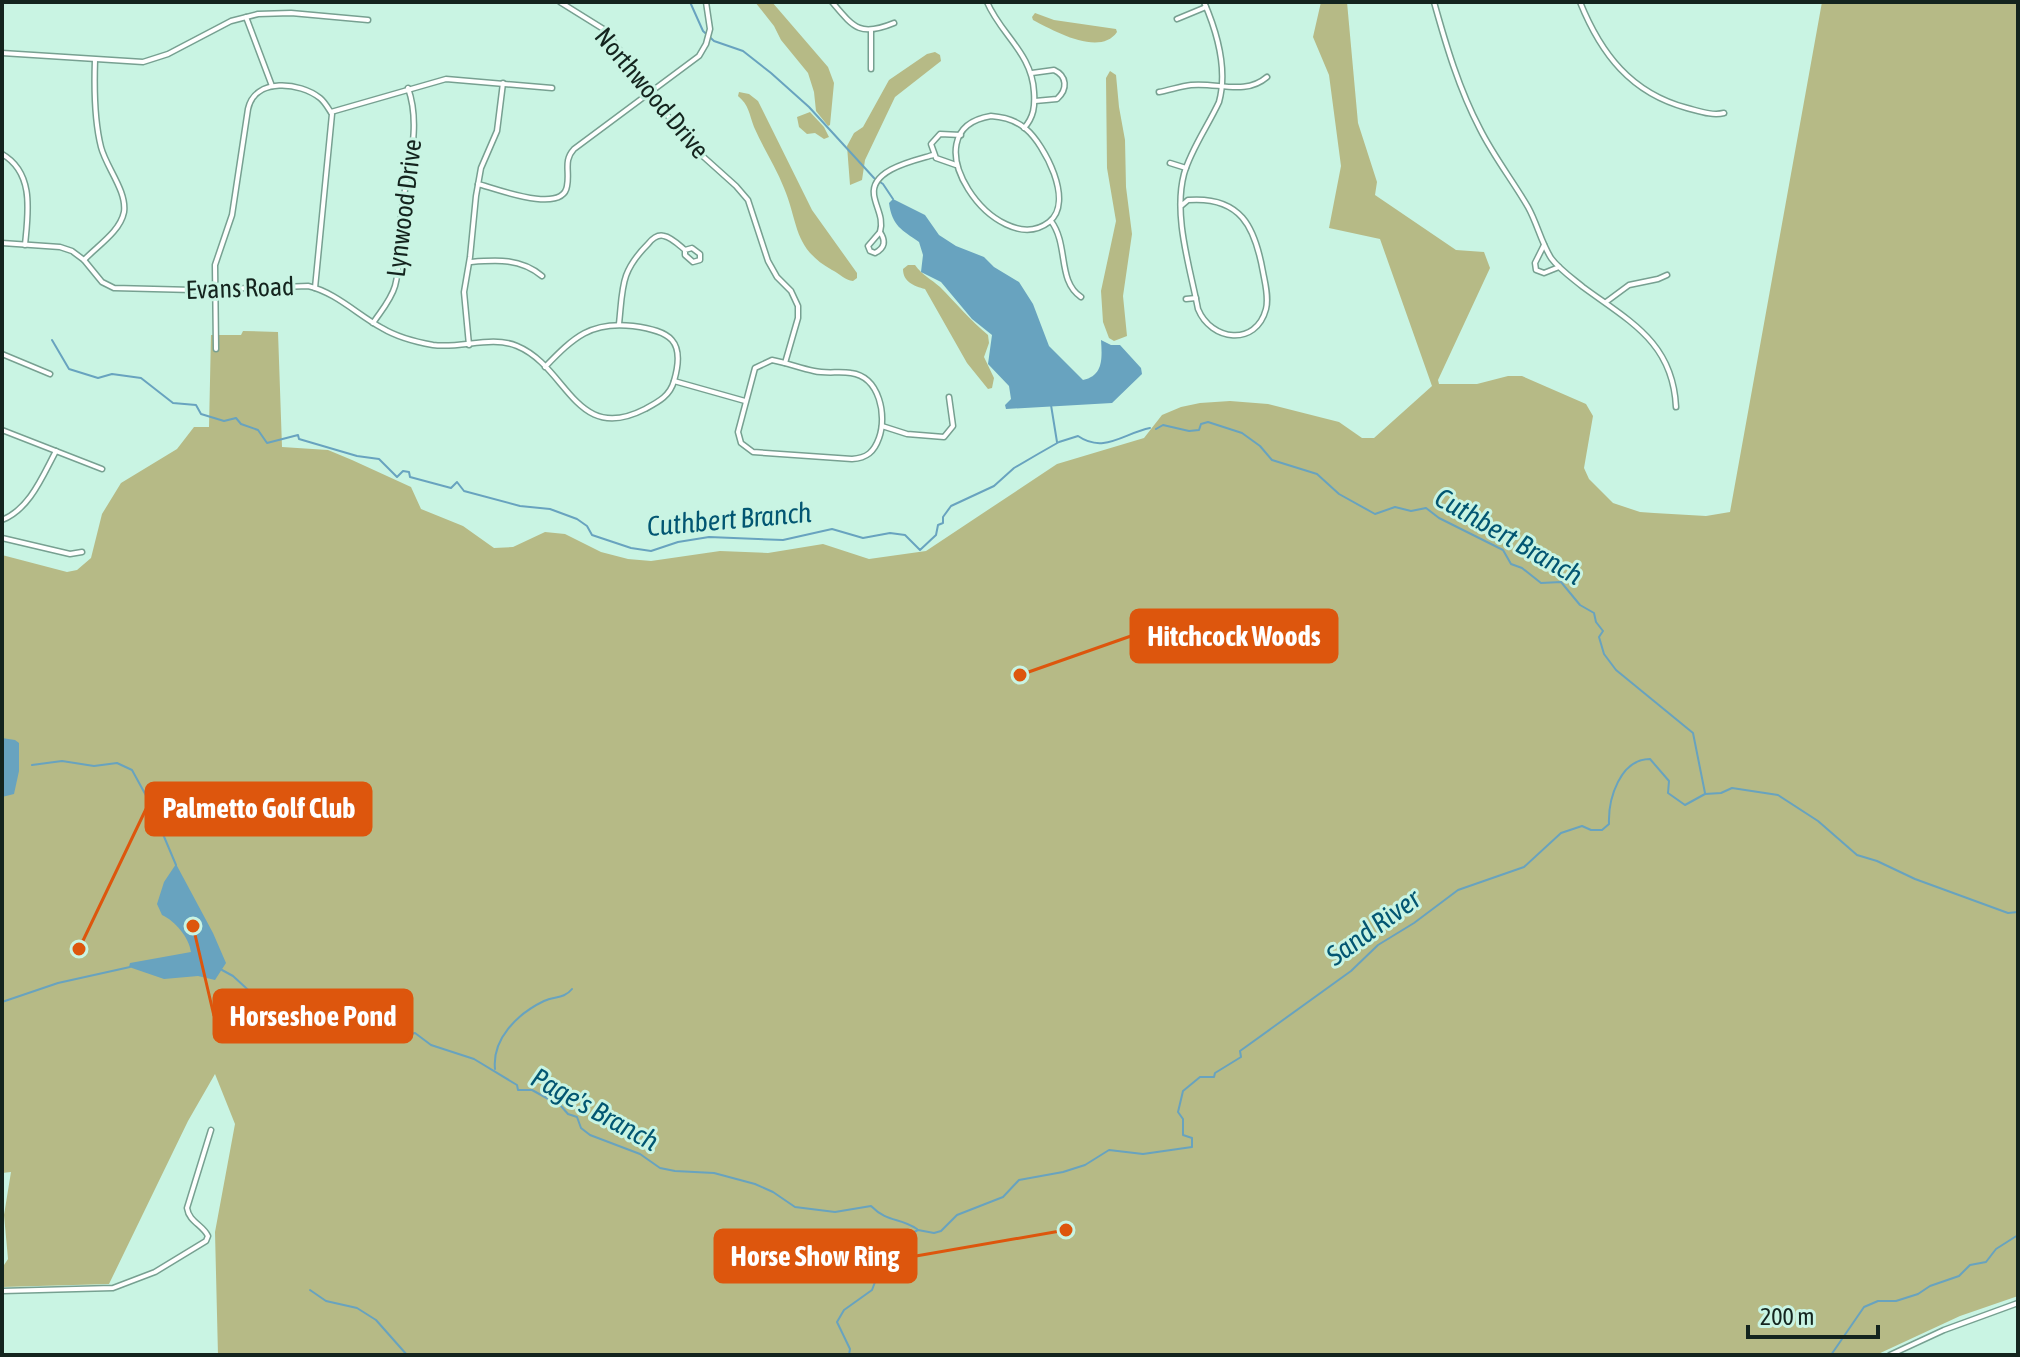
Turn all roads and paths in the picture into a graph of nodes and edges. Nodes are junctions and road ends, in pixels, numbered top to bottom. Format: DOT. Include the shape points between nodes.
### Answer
graph roads {
  1 [pos="560,2"];
  2 [pos="706,2"];
  3 [pos="832,2"];
  4 [pos="987,2"];
  5 [pos="1434,2"];
  6 [pos="1580,2"];
  7 [pos="1205,4"];
  8 [pos="246,17"];
  9 [pos="1177,19"];
  10 [pos="368,20"];
  11 [pos="894,23"];
  12 [pos="871,31"];
  13 [pos="2,53"];
  14 [pos="95,60"];
  15 [pos="871,69"];
  16 [pos="1032,73"];
  17 [pos="1267,77"];
  18 [pos="503,83"];
  19 [pos="272,86"];
  20 [pos="1222,86"];
  21 [pos="408,88"];
  22 [pos="552,88"];
  23 [pos="1159,92"];
  24 [pos="650,93"];
  25 [pos="1035,101"];
  26 [pos="331,112"];
  27 [pos="1724,113"];
  28 [pos="1024,128"];
  29 [pos="961,135"];
  30 [pos="2,154"];
  31 [pos="933,155"];
  32 [pos="1170,163"];
  33 [pos="956,165"];
  34 [pos="1186,168"];
  35 [pos="478,184"];
  36 [pos="1181,206"];
  37 [pos="1051,221"];
  38 [pos="1184,230"];
  39 [pos="880,232"];
  40 [pos="1177,232"];
  41 [pos="2,243"];
  42 [pos="1545,243"];
  43 [pos="25,245"];
  44 [pos="685,250"];
  45 [pos="84,260"];
  46 [pos="470,262"];
  47 [pos="1559,267"];
  48 [pos="1667,275"];
  49 [pos="542,276"];
  50 [pos="315,288"];
  51 [pos="214,289"];
  52 [pos="1081,297"];
  53 [pos="1196,298"];
  54 [pos="1186,299"];
  55 [pos="1606,302"];
  56 [pos="373,323"];
  57 [pos="619,324"];
  58 [pos="469,345"];
  59 [pos="216,349"];
  60 [pos="2,354"];
  61 [pos="785,363"];
  62 [pos="545,367"];
  63 [pos="50,374"];
  64 [pos="674,381"];
  65 [pos="949,397"];
  66 [pos="745,401"];
  67 [pos="1676,407"];
  68 [pos="882,426"];
  69 [pos="2,430"];
  70 [pos="56,451"];
  71 [pos="102,469"];
  72 [pos="2,520"];
  73 [pos="2,538"];
  74 [pos="82,552"];
  75 [pos="211,1130"];
  76 [pos="2,1291"];
  77 [pos="2018,1303"];
  78 [pos="1890,1355"];
  1 -- 24 [label="street, Northwood Drive" via="605,30"];
  2 -- 24 [label="street" via="710,23 705,48"];
  3 -- 12 [label="street" via="852,23"];
  4 -- 16 [label="street"];
  5 -- 42 [label="street" via="1472,114"];
  6 -- 27 [label="street" via="1611,60 1634,84 1670,103"];
  7 -- 9 [label="street"];
  7 -- 20 [label="street" via="1217,38"];
  8 -- 10 [label="street" via="291,13"];
  8 -- 14 [label="street" via="156,59"];
  8 -- 19 [label="street"];
  11 -- 12 [label="street"];
  12 -- 15 [label="street"];
  13 -- 14 [label="street"];
  14 -- 45 [label="street" via="100,143 124,211 113,232"];
  16 -- 25 [label="street"];
  16 -- 25 [label="street" via="1054,70 1065,82 1057,99"];
  17 -- 20 [label="street" via="1251,86"];
  18 -- 21 [label="street" via="454,78"];
  18 -- 22 [label="street"];
  18 -- 35 [label="street" via="498,129"];
  19 -- 26 [label="street" via="317,96"];
  19 -- 51 [label="street" via="250,102"];
  20 -- 23 [label="street" via="1192,84"];
  20 -- 34 [label="street"];
  21 -- 26 [label="street"];
  21 -- 56 [label="street, Lynwood Drive" via="414,128 397,279"];
  24 -- 35 [label="street" via="571,152 567,187 560,196 533,199"];
  24 -- 61 [label="street, Northwood Drive" via="687,142 750,204 768,261 798,306"];
  25 -- 28 [label="street"];
  26 -- 50 [label="street"];
  28 -- 29 [label="street" via="988,117"];
  28 -- 37 [label="street" via="1059,188"];
  29 -- 31 [label="street" via="937,135 931,144"];
  29 -- 33 [label="street"];
  30 -- 43 [label="street" via="27,190"];
  31 -- 33 [label="street"];
  31 -- 39 [label="street" via="895,165 875,185"];
  32 -- 34 [label="street"];
  33 -- 37 [label="street" via="966,187 1000,221 1026,228"];
  34 -- 36 [label="street"];
  35 -- 46 [label="street"];
  36 -- 38 [label="street"];
  36 -- 53 [label="street" via="1188,200 1213,201 1244,218 1258,245 1267,302 1255,325 1235,335 1208,325"];
  37 -- 52 [label="street" via="1062,240 1069,285"];
  38 -- 40 [label="street"];
  38 -- 53 [label="street"];
  39 -- 39 [label="street" via="884,244 875,253 868,246"];
  41 -- 43 [label="street, Evans Road"];
  42 -- 47 [label="street"];
  42 -- 47 [label="street" via="1536,270 1544,273"];
  43 -- 45 [label="street, Evans Road" via="60,247"];
  44 -- 57 [label="street" via="658,236 632,260"];
  45 -- 51 [label="street, Evans Road" via="114,288"];
  46 -- 49 [label="street" via="514,261"];
  46 -- 58 [label="street" via="464,292"];
  47 -- 55 [label="street"];
  48 -- 55 [label="street" via="1629,285"];
  50 -- 51 [label="street, Evans Road"];
  50 -- 56 [label="street, Evans Road"];
  51 -- 59 [label="street"];
  53 -- 54 [label="street"];
  55 -- 67 [label="street" via="1659,350 1673,379"];
  56 -- 58 [label="street, Evans Road" via="425,343"];
  57 -- 62 [label="street" via="587,331"];
  57 -- 64 [label="street" via="669,335 677,350"];
  58 -- 62 [label="street, Evans Road" via="512,344"];
  60 -- 63 [label="street"];
  61 -- 66 [label="street" via="769,361 755,368"];
  61 -- 68 [label="street" via="865,379 877,393"];
  62 -- 64 [label="street, Evans Road" via="582,408 606,418 625,418 653,405"];
  64 -- 66 [label="street"];
  65 -- 68 [label="street" via="953,426 944,437"];
  66 -- 68 [label="street" via="738,435 753,452 860,458 874,451"];
  69 -- 70 [label="street"];
  70 -- 71 [label="street"];
  70 -- 72 [label="street" via="26,502"];
  73 -- 74 [label="street" via="70,554"];
  75 -- 76 [label="street" via="187,1208 208,1238 155,1272 113,1288"];
  77 -- 78 [label="street"];
}
